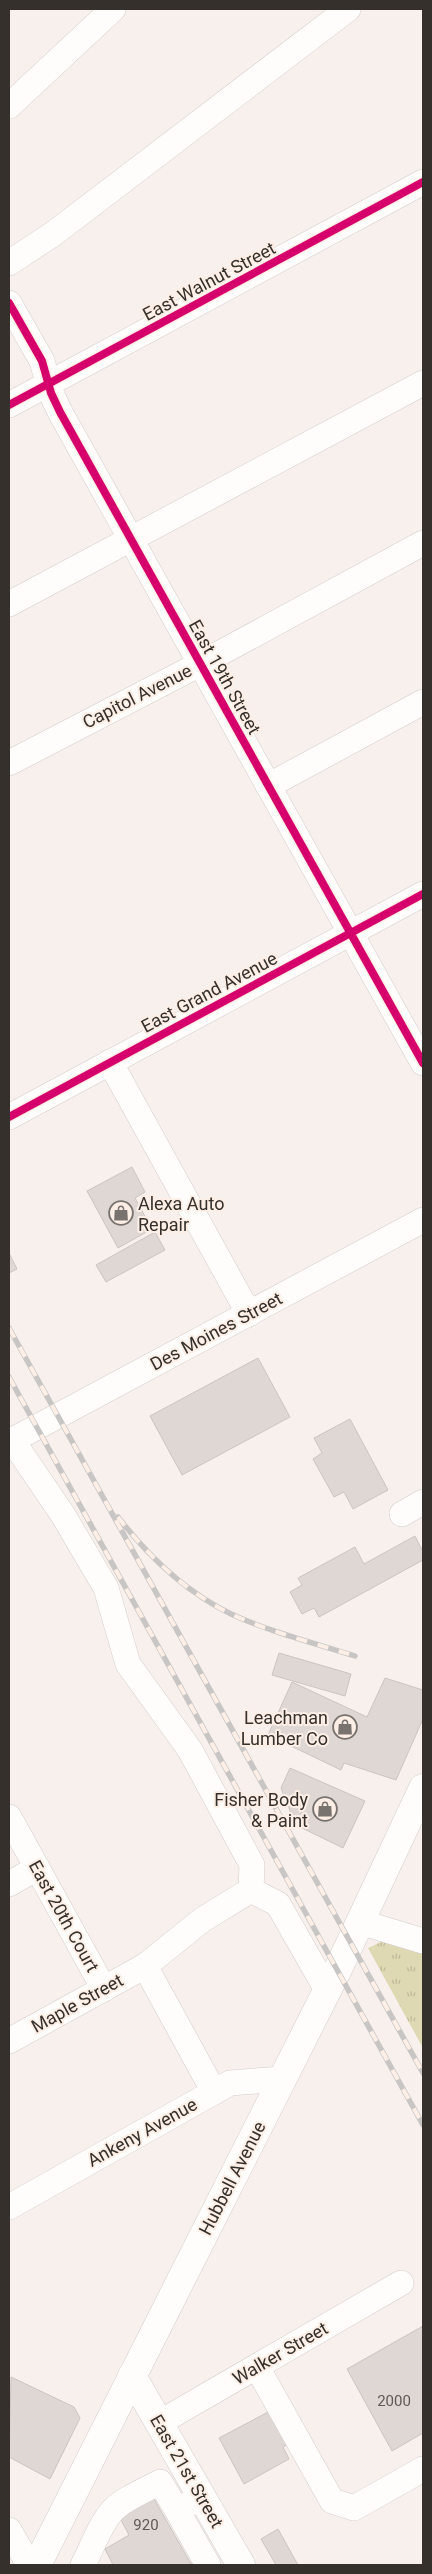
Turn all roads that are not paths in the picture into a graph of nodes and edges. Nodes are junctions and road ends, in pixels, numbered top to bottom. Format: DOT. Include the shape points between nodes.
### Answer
graph roads {
  1 [pos="112,9"];
  2 [pos="348,9"];
  3 [pos="9,106"];
  4 [pos="423,182"];
  5 [pos="9,263"];
  6 [pos="9,303"];
  7 [pos="423,383"];
  8 [pos="48,384"];
  9 [pos="9,405"];
  10 [pos="131,540"];
  11 [pos="423,543"];
  12 [pos="9,604"];
  13 [pos="200,664"];
  14 [pos="423,702"];
  15 [pos="9,763"];
  16 [pos="268,786"];
  17 [pos="423,894"];
  18 [pos="350,934"];
  19 [pos="110,1062"];
  20 [pos="423,1063"];
  21 [pos="9,1117"];
  22 [pos="423,1220"];
  23 [pos="249,1314"];
  24 [pos="10,1441"];
  25 [pos="422,1793"];
  26 [pos="9,1817"];
  27 [pos="37,1868"];
  28 [pos="9,1884"];
  29 [pos="251,1890"];
  30 [pos="360,1922"];
  31 [pos="423,1941"];
  32 [pos="145,1966"];
  33 [pos="104,1989"];
  34 [pos="327,1990"];
  35 [pos="9,2040"];
  36 [pos="282,2079"];
  37 [pos="214,2092"];
  38 [pos="9,2207"];
  39 [pos="401,2283"];
  40 [pos="257,2367"];
  41 [pos="132,2376"];
  42 [pos="159,2423"];
  43 [pos="423,2469"];
  44 [pos="202,2497"];
  45 [pos="177,2510"];
  46 [pos="9,2530"];
  47 [pos="226,2537"];
  48 [pos="204,2558"];
  49 [pos="29,2565"];
  50 [pos="37,2565"];
  51 [pos="84,2565"];
  52 [pos="241,2565"];
  1 -- 3 [label="street"];
  2 -- 5 [label="street" via="53,234"];
  4 -- 8 [label="street, East Walnut Street"];
  6 -- 8 [label="street, East 19th Street" via="42,361"];
  7 -- 10 [label="street"];
  8 -- 9 [label="street, East Walnut Street"];
  8 -- 10 [label="street, East 19th Street" via="60,412"];
  10 -- 12 [label="street"];
  10 -- 13 [label="street, East 19th Street"];
  11 -- 13 [label="street, Capitol Avenue"];
  13 -- 15 [label="street, Capitol Avenue"];
  13 -- 16 [label="street, East 19th Street"];
  14 -- 16 [label="street"];
  16 -- 18 [label="street, East 19th Street"];
  17 -- 18 [label="street, East Grand Avenue"];
  18 -- 19 [label="street, East Grand Avenue"];
  18 -- 20 [label="street, East 19th Street"];
  19 -- 21 [label="street, East Grand Avenue"];
  19 -- 23 [label="street"];
  22 -- 23 [label="street, Des Moines Street"];
  23 -- 24 [label="street, Des Moines Street"];
  24 -- 29 [label="street" via="63,1515 106,1588 128,1664 190,1750 252,1865"];
  25 -- 30 [label="main road, Hubbell Avenue"];
  26 -- 27 [label="street, East 20th Court"];
  27 -- 28 [label="street"];
  27 -- 33 [label="street, East 20th Court"];
  29 -- 32 [label="street, Maple Street" via="202,1920"];
  29 -- 34 [label="street" via="278,1904"];
  30 -- 31 [label="street"];
  30 -- 34 [label="main road, Hubbell Avenue"];
  32 -- 33 [label="street, Maple Street"];
  32 -- 37 [label="street"];
  33 -- 35 [label="street, Maple Street"];
  34 -- 36 [label="main road, Hubbell Avenue"];
  36 -- 37 [label="street, Ankeny Avenue" via="230,2083"];
  36 -- 41 [label="main road, Hubbell Avenue"];
  37 -- 38 [label="street, Ankeny Avenue"];
  39 -- 40 [label="street, Walker Street"];
  40 -- 42 [label="street, Walker Street"];
  40 -- 43 [label="street" via="332,2500 354,2508"];
  41 -- 42 [label="main road, East 21st Street"];
  41 -- 50 [label="main road, Hubbell Avenue"];
  42 -- 44 [label="main road, East 21st Street"];
  44 -- 45 [label="street"];
  44 -- 47 [label="main road, East 21st Street"];
  45 -- 48 [label="street"];
  45 -- 51 [label="street" via="160,2482 122,2504 108,2518"];
  46 -- 49 [label="street"];
  47 -- 48 [label="street"];
  47 -- 52 [label="main road, East 21st Street"];
}
